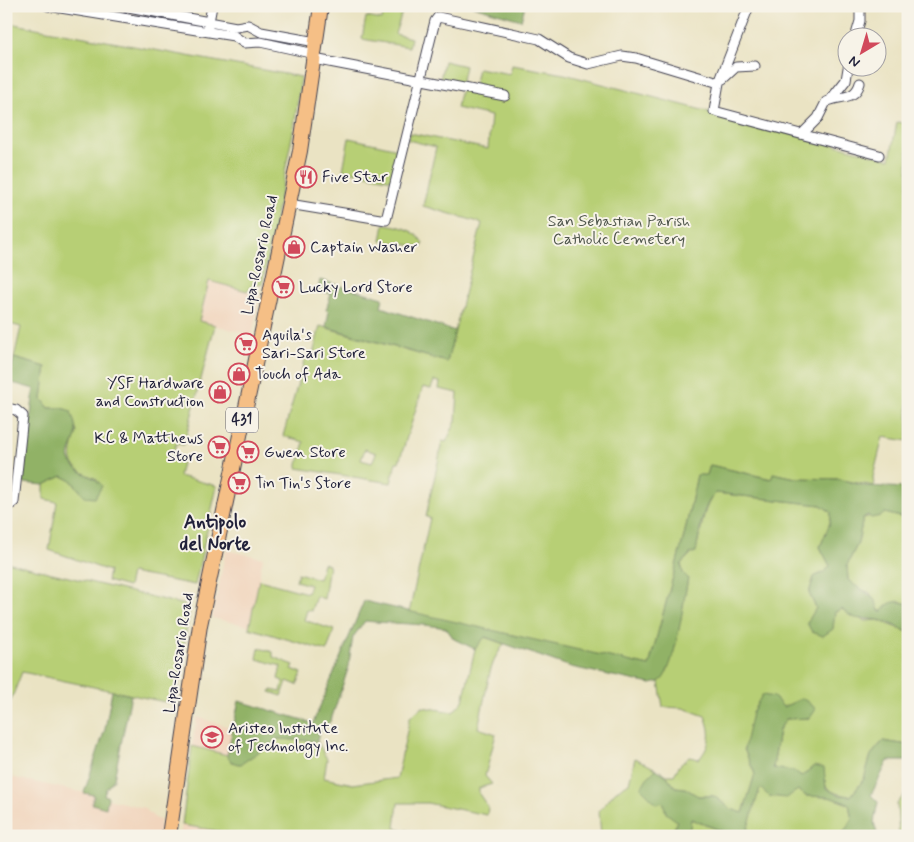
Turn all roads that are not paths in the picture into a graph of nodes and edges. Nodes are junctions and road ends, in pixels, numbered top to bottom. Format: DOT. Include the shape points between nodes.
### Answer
graph roads {
  1 [pos="48,6"];
  2 [pos="123,6"];
  3 [pos="212,6"];
  4 [pos="321,6"];
  5 [pos="749,6"];
  6 [pos="860,6"];
  7 [pos="209,22"];
  8 [pos="858,28"];
  9 [pos="235,31"];
  10 [pos="207,32"];
  11 [pos="261,32"];
  12 [pos="260,42"];
  13 [pos="315,52"];
  14 [pos="755,66"];
  15 [pos="846,78"];
  16 [pos="420,79"];
  17 [pos="719,83"];
  18 [pos="860,83"];
  19 [pos="505,96"];
  20 [pos="831,100"];
  21 [pos="802,134"];
  22 [pos="878,155"];
  23 [pos="289,204"];
  24 [pos="6,408"];
  25 [pos="6,504"];
  26 [pos="169,836"];
  1 -- 10 [label="street"];
  2 -- 7 [label="street"];
  3 -- 7 [label="street"];
  4 -- 13 [label="main road, Lipa-Rosario Road / 431"];
  5 -- 17 [label="street"];
  6 -- 8 [label="street"];
  7 -- 9 [label="street"];
  7 -- 10 [label="street"];
  9 -- 10 [label="street"];
  9 -- 11 [label="street" via="248,25"];
  9 -- 12 [label="street" via="244,43"];
  11 -- 12 [label="street"];
  11 -- 13 [label="street"];
  12 -- 13 [label="street"];
  13 -- 16 [label="street"];
  13 -- 23 [label="main road, Lipa-Rosario Road / 431"];
  14 -- 17 [label="street" via="736,67"];
  15 -- 20 [label="street"];
  16 -- 17 [label="street" via="438,17 539,39 569,58 588,64 622,56 636,58"];
  16 -- 19 [label="street"];
  16 -- 23 [label="street" via="386,220"];
  17 -- 21 [label="street" via="714,111"];
  18 -- 20 [label="street" via="853,95"];
  20 -- 21 [label="street" via="826,102 818,118"];
  21 -- 22 [label="street"];
  23 -- 26 [label="main road, Lipa-Rosario Road / 431" via="203,610"];
  24 -- 25 [label="street" via="23,416 14,502"];
}
